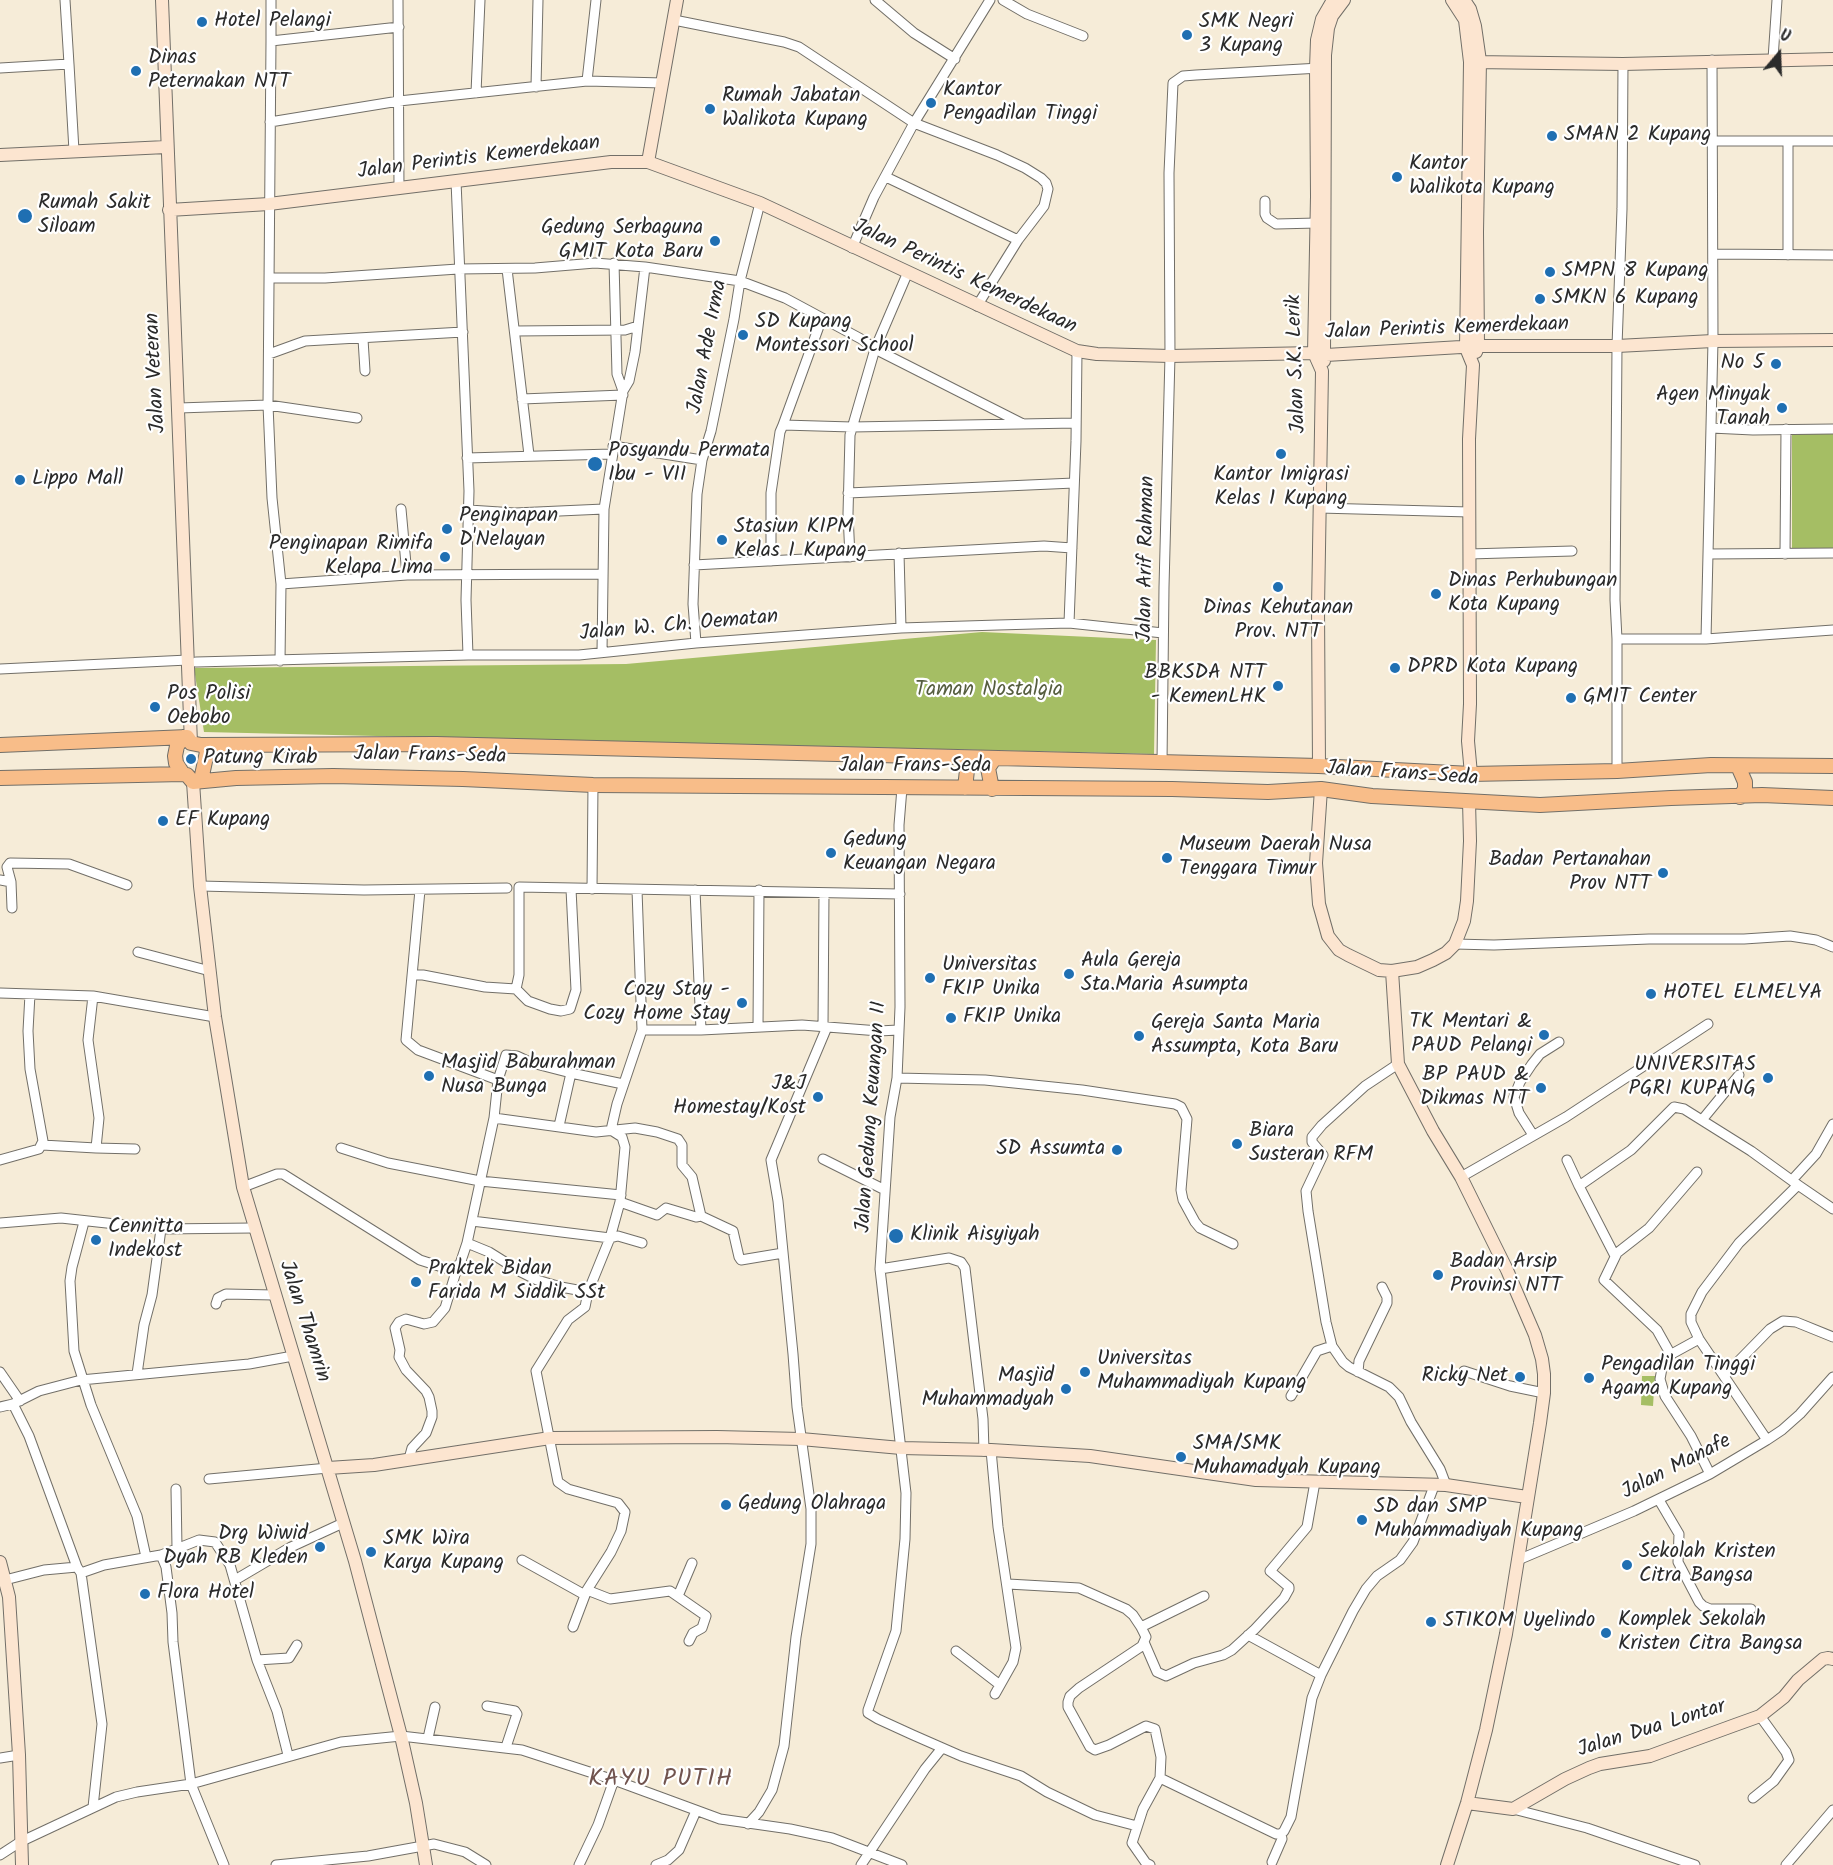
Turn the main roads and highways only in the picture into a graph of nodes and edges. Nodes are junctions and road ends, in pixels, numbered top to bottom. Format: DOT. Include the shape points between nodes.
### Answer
graph roads {
  1 [pos="162,0"];
  2 [pos="676,0"];
  3 [pos="1333,0"];
  4 [pos="1344,0"];
  5 [pos="1452,0"];
  6 [pos="1464,0"];
  7 [pos="1833,58"];
  8 [pos="1475,62"];
  9 [pos="1321,68"];
  10 [pos="166,147"];
  11 [pos="0,154"];
  12 [pos="648,162"];
  13 [pos="169,210"];
  14 [pos="1833,340"];
  15 [pos="1472,347"];
  16 [pos="1320,354"];
  17 [pos="192,742"];
  18 [pos="0,745"];
  19 [pos="964,758"];
  20 [pos="994,759"];
  21 [pos="1319,766"];
  22 [pos="1738,766"];
  23 [pos="1833,766"];
  24 [pos="1760,767"];
  25 [pos="1471,774"];
  26 [pos="0,778"];
  27 [pos="193,779"];
  28 [pos="965,788"];
  29 [pos="992,789"];
  30 [pos="1321,789"];
  31 [pos="1762,795"];
  32 [pos="1740,797"];
  33 [pos="1833,798"];
  34 [pos="1469,801"];
  35 [pos="1392,971"];
  36 [pos="328,1468"];
  37 [pos="1527,1497"];
  38 [pos="0,1563"];
  39 [pos="1833,1659"];
  40 [pos="1467,1803"];
  41 [pos="22,1865"];
  42 [pos="426,1865"];
  43 [pos="1447,1865"];
  1 -- 10 [label="main road, Jalan Veteran"];
  2 -- 12 [label="main road"];
  3 -- 9 [label="main road, Jalan S.K. Lerik" via="1322,19 1317,40"];
  4 -- 9 [label="main road" via="1332,16"];
  5 -- 8 [label="main road" via="1465,20"];
  6 -- 8 [label="main road" via="1475,26"];
  7 -- 8 [label="main road" via="1623,64"];
  8 -- 15 [label="main road"];
  9 -- 16 [label="main road"];
  9 -- 16 [label="main road, Jalan S.K. Lerik" via="1317,224"];
  10 -- 11 [label="main road"];
  10 -- 13 [label="main road, Jalan Veteran"];
  12 -- 13 [label="main road, Jalan Perintis Kemerdekaan" via="611,162 269,204"];
  12 -- 16 [label="main road, Jalan Perintis Kemerdekaan" via="760,203 1077,351 1170,356"];
  13 -- 17 [label="main road, Jalan Veteran" via="192,661"];
  14 -- 15 [label="main road, Jalan Perintis Kemerdekaan"];
  15 -- 16 [label="main road, Jalan Perintis Kemerdekaan"];
  15 -- 25 [label="main road" via="1468,741"];
  16 -- 21 [label="main road, Jalan S.K. Lerik"];
  17 -- 18 [label="main road, Jalan Frans-Seda"];
  17 -- 19 [label="main road, Jalan Frans-Seda" via="436,744"];
  17 -- 27 [label="main road" via="204,745 207,752"];
  17 -- 27 [label="main road" via="177,746 176,763"];
  19 -- 20 [label="main road, Jalan Frans-Seda"];
  19 -- 28 [label="main road"];
  20 -- 21 [label="main road, Jalan Frans-Seda"];
  20 -- 29 [label="main road" via="988,768"];
  21 -- 25 [label="main road, Jalan Frans-Seda"];
  22 -- 24 [label="main road, Jalan Frans-Seda"];
  22 -- 25 [label="main road, Jalan Frans-Seda"];
  22 -- 32 [label="main road" via="1745,782"];
  23 -- 24 [label="main road, Jalan Frans-Seda"];
  24 -- 31 [label="main road" via="1754,787"];
  26 -- 27 [label="main road, Jalan Frans-Seda"];
  27 -- 28 [label="main road, Jalan Frans-Seda" via="333,776 593,785"];
  27 -- 36 [label="main road, Jalan Thamrin" via="215,1017 243,1187"];
  28 -- 29 [label="main road, Jalan Frans-Seda"];
  29 -- 30 [label="main road, Jalan Frans-Seda"];
  30 -- 34 [label="main road, Jalan Frans-Seda"];
  30 -- 35 [label="main road" via="1316,863 1328,936 1348,956 1378,970"];
  31 -- 32 [label="main road, Jalan Frans-Seda"];
  31 -- 33 [label="main road, Jalan Frans-Seda"];
  32 -- 34 [label="main road, Jalan Frans-Seda" via="1540,805"];
  34 -- 35 [label="main road" via="1467,901 1455,944 1446,953 1417,967"];
  35 -- 37 [label="main road" via="1398,1064 1507,1270 1542,1359 1544,1393"];
  36 -- 37 [label="main road" via="374,1465 549,1438 801,1439 901,1448 1090,1456 1256,1480 1440,1485"];
  36 -- 42 [label="main road, Jalan Thamrin" via="401,1736"];
  37 -- 40 [label="main road" via="1500,1659"];
  38 -- 41 [label="main road" via="9,1597"];
  39 -- 40 [label="main road, Jalan Dua Lontar" via="1823,1659 1760,1716 1650,1756 1589,1768 1513,1809"];
  40 -- 43 [label="main road"];
}
